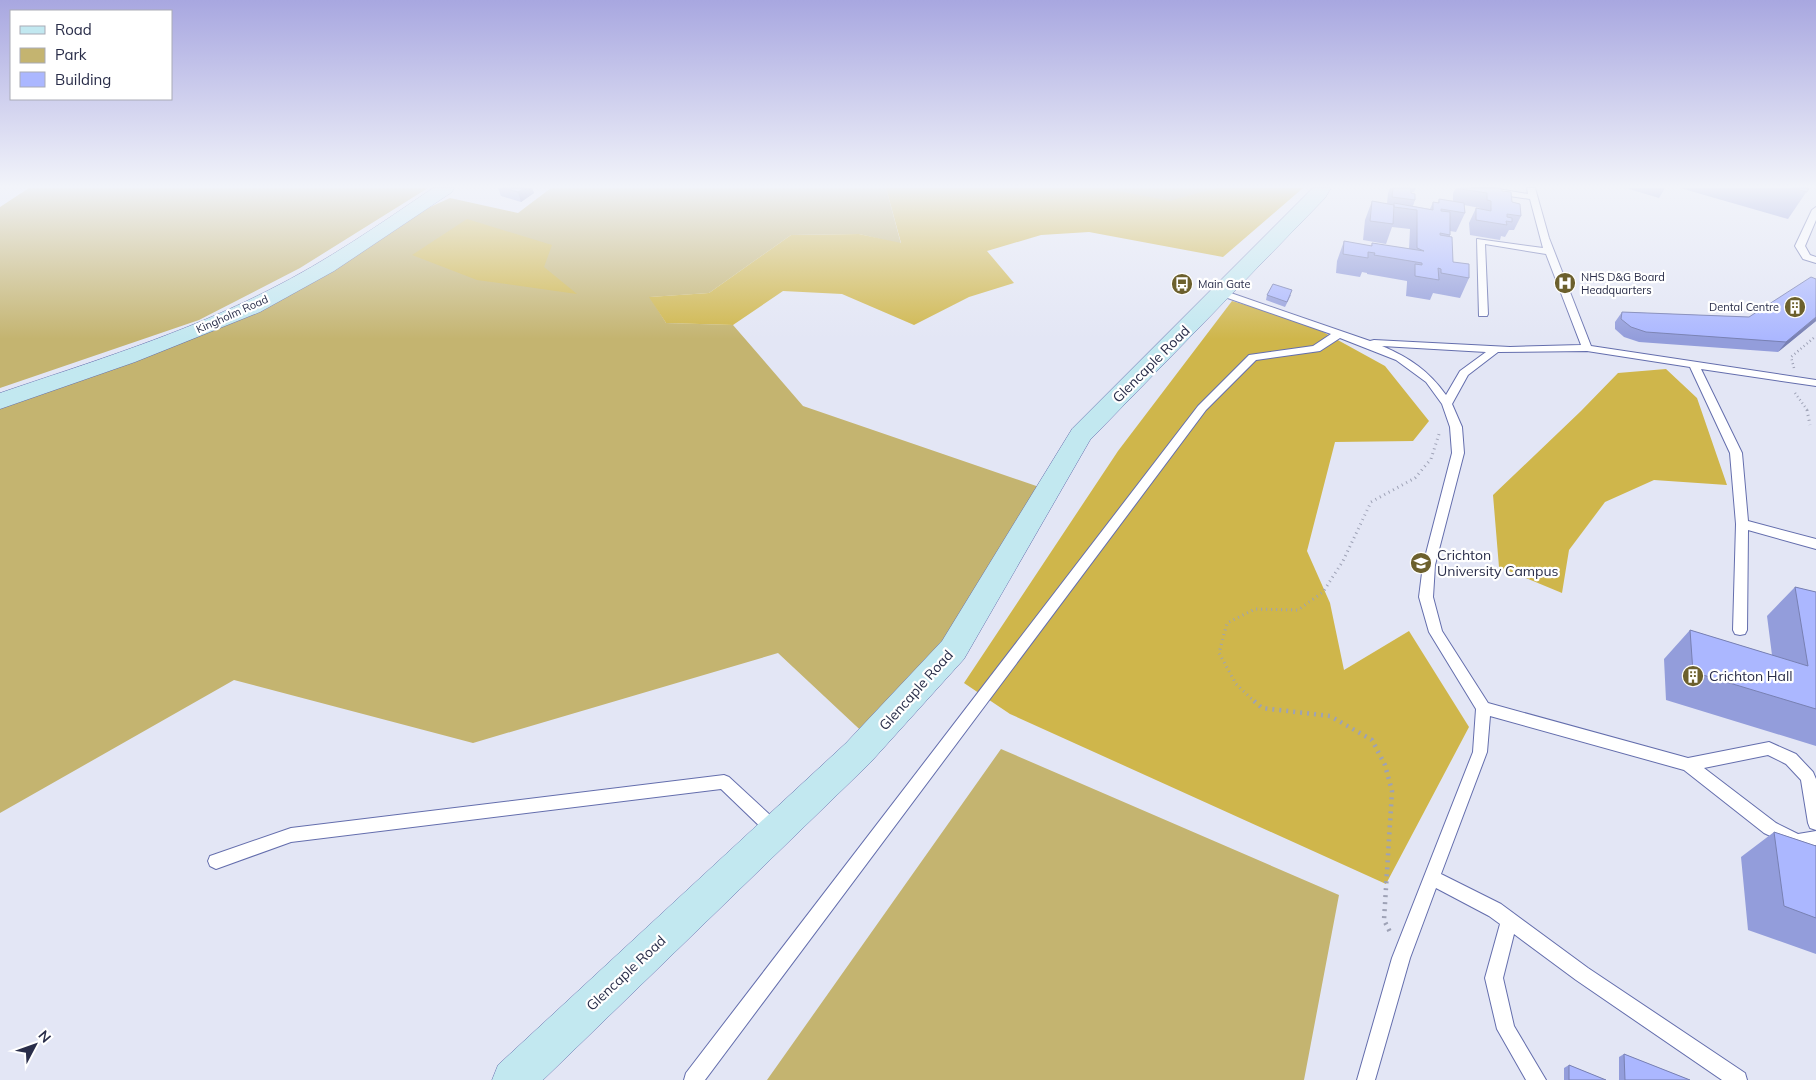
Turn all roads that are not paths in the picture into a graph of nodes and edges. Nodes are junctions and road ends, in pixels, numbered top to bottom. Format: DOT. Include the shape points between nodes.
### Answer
graph roads {
  1 [pos="369,238"];
  2 [pos="1275,238"];
  3 [pos="1545,238"];
  4 [pos="1803,238"];
  5 [pos="1549,252"];
  6 [pos="1816,260"];
  7 [pos="1222,293"];
  8 [pos="1483,314"];
  9 [pos="1339,334"];
  10 [pos="1362,342"];
  11 [pos="1586,348"];
  12 [pos="1496,349"];
  13 [pos="1694,365"];
  14 [pos="1816,383"];
  15 [pos="0,401"];
  16 [pos="1447,404"];
  17 [pos="1742,524"];
  18 [pos="1816,544"];
  19 [pos="1740,630"];
  20 [pos="1483,708"];
  21 [pos="1688,765"];
  22 [pos="1816,823"];
  23 [pos="776,831"];
  24 [pos="1816,838"];
  25 [pos="216,861"];
  26 [pos="1433,878"];
  27 [pos="1509,920"];
  28 [pos="513,1080"];
  29 [pos="693,1080"];
  30 [pos="1366,1080"];
  31 [pos="1537,1080"];
  32 [pos="1738,1080"];
  1 -- 15 [label="main road, Kingholm Road" via="314,275 253,306 175,339"];
  2 -- 7 [label="main road, Glencaple Road"];
  3 -- 5 [label="lane"];
  4 -- 6 [label="lane" via="1800,246 1806,257"];
  5 -- 8 [label="lane" via="1480,241"];
  5 -- 11 [label="lane"];
  7 -- 9 [label="lane"];
  7 -- 23 [label="main road, Glencaple Road" via="1081,435 953,650 858,754"];
  9 -- 10 [label="lane"];
  9 -- 29 [label="lane" via="1316,349 1253,357 1202,408"];
  10 -- 12 [label="lane"];
  10 -- 16 [label="lane" via="1400,358 1430,380"];
  11 -- 12 [label="lane"];
  11 -- 13 [label="lane"];
  12 -- 16 [label="lane" via="1464,373"];
  13 -- 14 [label="lane"];
  13 -- 17 [label="lane" via="1736,453"];
  16 -- 20 [label="lane" via="1456,427 1458,453 1428,565 1426,597 1436,632"];
  17 -- 18 [label="lane"];
  17 -- 19 [label="lane"];
  20 -- 21 [label="lane"];
  20 -- 26 [label="lane" via="1480,752"];
  21 -- 22 [label="lane" via="1769,748 1791,759 1808,777"];
  21 -- 24 [label="lane" via="1770,828 1797,842"];
  23 -- 25 [label="lane" via="724,782 290,835"];
  23 -- 28 [label="main road, Glencaple Road"];
  26 -- 27 [label="lane"];
  26 -- 30 [label="lane" via="1401,958"];
  27 -- 31 [label="lane" via="1494,978 1506,1029"];
  27 -- 32 [label="lane"];
}
